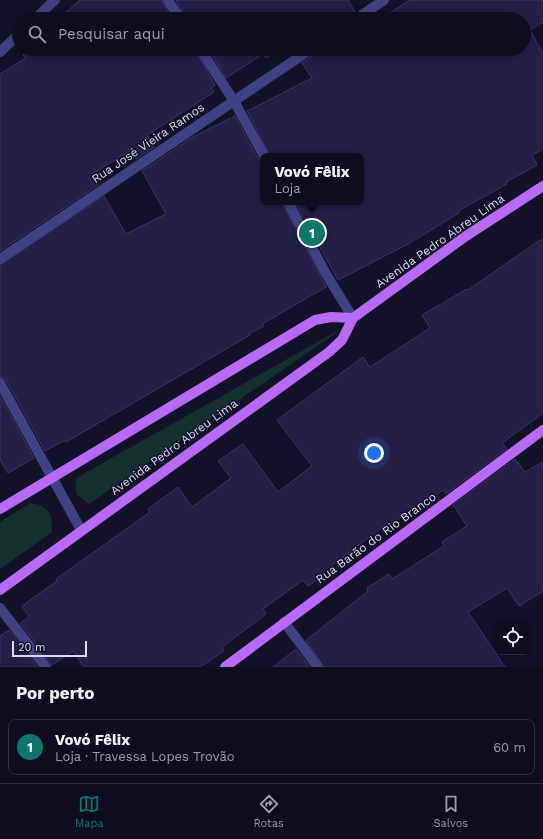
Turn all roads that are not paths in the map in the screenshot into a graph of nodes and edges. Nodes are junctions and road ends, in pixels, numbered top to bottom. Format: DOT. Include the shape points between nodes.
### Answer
graph roads {
  1 [pos="55,0"];
  2 [pos="168,0"];
  3 [pos="384,0"];
  4 [pos="42,12"];
  5 [pos="176,12"];
  6 [pos="366,12"];
  7 [pos="12,41"];
  8 [pos="0,52"];
  9 [pos="205,56"];
  10 [pos="301,56"];
  11 [pos="234,101"];
  12 [pos="262,153"];
  13 [pos="543,186"];
  14 [pos="290,205"];
  15 [pos="0,259"];
  16 [pos="353,318"];
  17 [pos="0,383"];
  18 [pos="543,430"];
  19 [pos="52,477"];
  20 [pos="0,509"];
  21 [pos="81,530"];
  22 [pos="0,590"];
  23 [pos="0,608"];
  24 [pos="284,622"];
  25 [pos="46,667"];
  26 [pos="225,667"];
  27 [pos="318,667"];
  1 -- 4 [label="street"];
  2 -- 5 [label="street"];
  3 -- 6 [label="street"];
  7 -- 8 [label="street"];
  9 -- 11 [label="street"];
  10 -- 11 [label="street, Rua José Vieira Ramos"];
  11 -- 12 [label="street"];
  11 -- 15 [label="street, Rua José Vieira Ramos"];
  13 -- 16 [label="main road, Avenida Pedro Abreu Lima" via="466,236"];
  14 -- 16 [label="street" via="326,274"];
  16 -- 19 [label="main road" via="331,317 315,320"];
  16 -- 21 [label="main road, Avenida Pedro Abreu Lima" via="342,340 329,352"];
  17 -- 19 [label="street"];
  18 -- 24 [label="main road, Rua Barão do Rio Branco"];
  19 -- 20 [label="main road"];
  19 -- 21 [label="street"];
  21 -- 22 [label="main road, Avenida Pedro Abreu Lima"];
  23 -- 25 [label="street"];
  24 -- 26 [label="main road, Rua Barão do Rio Branco"];
  24 -- 27 [label="street"];
}
